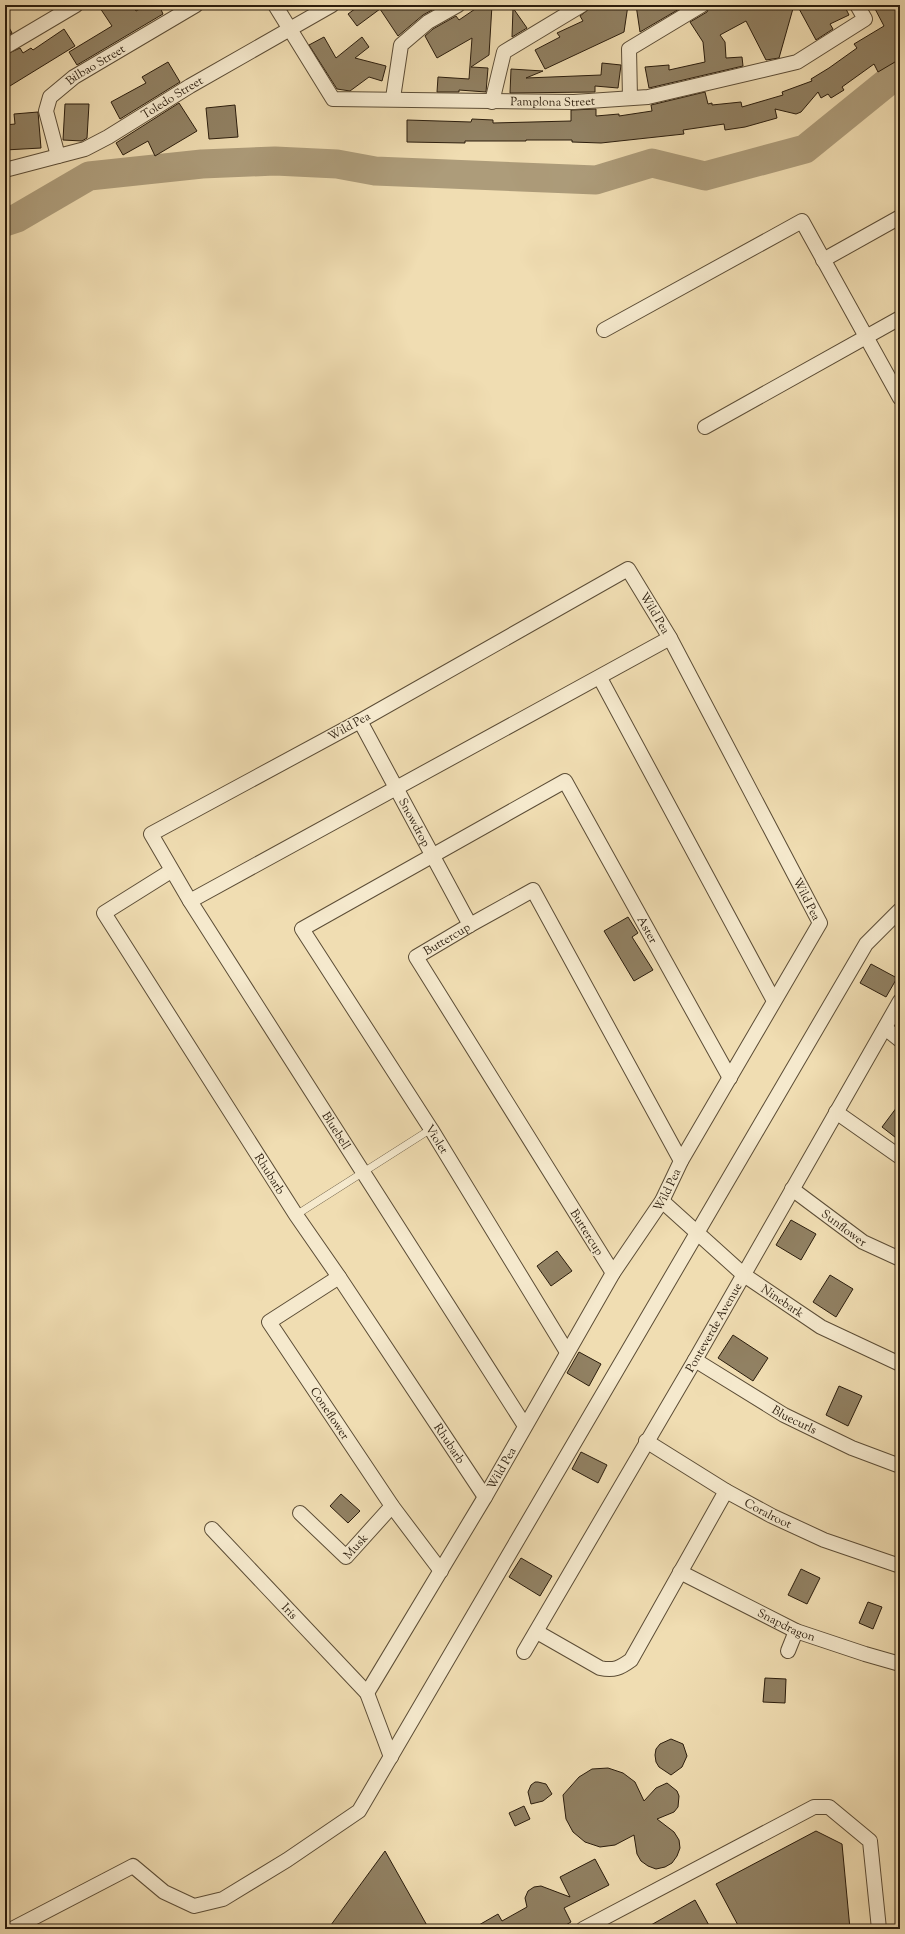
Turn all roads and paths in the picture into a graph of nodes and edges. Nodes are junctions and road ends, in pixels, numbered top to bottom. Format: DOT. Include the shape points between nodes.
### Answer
graph roads {
  1 [pos="76,5"];
  2 [pos="196,5"];
  3 [pos="275,5"];
  4 [pos="332,5"];
  5 [pos="458,5"];
  6 [pos="582,5"];
  7 [pos="702,5"];
  8 [pos="857,5"];
  9 [pos="290,30"];
  10 [pos="5,47"];
  11 [pos="393,98"];
  12 [pos="630,98"];
  13 [pos="492,102"];
  14 [pos="58,156"];
  15 [pos="5,170"];
  16 [pos="900,217"];
  17 [pos="823,260"];
  18 [pos="900,318"];
  19 [pos="604,330"];
  20 [pos="866,337"];
  21 [pos="900,398"];
  22 [pos="705,427"];
  23 [pos="670,638"];
  24 [pos="600,678"];
  25 [pos="360,721"];
  26 [pos="396,788"];
  27 [pos="151,834"];
  28 [pos="432,855"];
  29 [pos="172,871"];
  30 [pos="190,901"];
  31 [pos="900,910"];
  32 [pos="470,925"];
  33 [pos="774,1001"];
  34 [pos="900,1001"];
  35 [pos="885,1028"];
  36 [pos="900,1040"];
  37 [pos="730,1078"];
  38 [pos="836,1112"];
  39 [pos="431,1129"];
  40 [pos="900,1157"];
  41 [pos="681,1161"];
  42 [pos="364,1172"];
  43 [pos="792,1189"];
  44 [pos="662,1201"];
  45 [pos="296,1215"];
  46 [pos="697,1234"];
  47 [pos="900,1259"];
  48 [pos="613,1273"];
  49 [pos="744,1275"];
  50 [pos="339,1276"];
  51 [pos="568,1352"];
  52 [pos="695,1360"];
  53 [pos="900,1364"];
  54 [pos="525,1426"];
  55 [pos="646,1441"];
  56 [pos="900,1466"];
  57 [pos="726,1491"];
  58 [pos="485,1497"];
  59 [pos="392,1506"];
  60 [pos="300,1513"];
  61 [pos="212,1529"];
  62 [pos="900,1566"];
  63 [pos="441,1571"];
  64 [pos="680,1572"];
  65 [pos="796,1631"];
  66 [pos="536,1632"];
  67 [pos="788,1651"];
  68 [pos="524,1652"];
  69 [pos="900,1664"];
  70 [pos="367,1693"];
  71 [pos="391,1757"];
  72 [pos="12,1929"];
  73 [pos="583,1929"];
  74 [pos="879,1929"];
  1 -- 10 [label="street"];
  2 -- 14 [label="street, Bilbao Street" via="74,77 50,97 46,111"];
  3 -- 9 [label="street, Pamplona Street"];
  4 -- 9 [label="street, Toledo Street"];
  5 -- 11 [label="street" via="428,22 401,45"];
  6 -- 13 [label="street" via="504,52"];
  7 -- 12 [label="street" via="628,48"];
  8 -- 12 [label="street, Pamplona Street" via="865,19 797,62 648,97"];
  9 -- 11 [label="street, Pamplona Street" via="333,99"];
  9 -- 14 [label="street, Toledo Street" via="190,86 103,140 85,149"];
  11 -- 13 [label="street, Pamplona Street"];
  12 -- 13 [label="street, Pamplona Street" via="574,102"];
  14 -- 15 [label="street, Toledo Street"];
  16 -- 17 [label="street"];
  17 -- 19 [label="street" via="802,221"];
  17 -- 20 [label="street"];
  18 -- 20 [label="street"];
  20 -- 21 [label="street"];
  20 -- 22 [label="street"];
  23 -- 24 [label="street"];
  23 -- 25 [label="street, Wild Pea" via="628,569"];
  23 -- 33 [label="street, Wild Pea" via="820,923"];
  24 -- 26 [label="street"];
  24 -- 33 [label="street"];
  25 -- 26 [label="street, Snowdrop"];
  25 -- 27 [label="street, Wild Pea"];
  26 -- 28 [label="street, Snowdrop"];
  26 -- 30 [label="street"];
  27 -- 29 [label="street, Bluebell"];
  28 -- 32 [label="street, Snowdrop"];
  28 -- 37 [label="street, Aster" via="565,781"];
  28 -- 39 [label="street, Violet" via="302,929"];
  29 -- 30 [label="street, Bluebell"];
  29 -- 45 [label="street, Rhubarb" via="104,913"];
  30 -- 42 [label="street, Bluebell"];
  31 -- 46 [label="street" via="866,944"];
  32 -- 41 [label="street, Buttercup" via="533,890"];
  32 -- 48 [label="street, Buttercup" via="416,957"];
  33 -- 37 [label="street, Wild Pea"];
  34 -- 35 [label="street, Ponteverde Avenue"];
  35 -- 36 [label="street"];
  35 -- 38 [label="street, Ponteverde Avenue"];
  37 -- 41 [label="street, Wild Pea"];
  38 -- 40 [label="street"];
  38 -- 43 [label="street, Ponteverde Avenue"];
  39 -- 42 [label="lane"];
  39 -- 51 [label="street, Violet"];
  41 -- 44 [label="street, Wild Pea"];
  42 -- 45 [label="lane"];
  42 -- 54 [label="street, Bluebell"];
  43 -- 47 [label="street, Sunflower" via="863,1242"];
  43 -- 49 [label="street, Ponteverde Avenue"];
  44 -- 46 [label="street, Ninebark"];
  44 -- 48 [label="street, Wild Pea"];
  45 -- 50 [label="street, Rhubarb"];
  46 -- 49 [label="street, Ninebark"];
  46 -- 71 [label="street"];
  48 -- 51 [label="street, Wild Pea"];
  49 -- 52 [label="street, Ponteverde Avenue"];
  49 -- 53 [label="street, Ninebark" via="821,1328"];
  50 -- 58 [label="street, Rhubarb"];
  50 -- 59 [label="street, Coneflower" via="269,1322"];
  51 -- 54 [label="street, Wild Pea"];
  52 -- 55 [label="street, Ponteverde Avenue"];
  52 -- 56 [label="street, Bluecurls" via="784,1415 852,1448"];
  54 -- 58 [label="street, Wild Pea"];
  55 -- 57 [label="street, Coralroot"];
  55 -- 66 [label="street, Ponteverde Avenue"];
  57 -- 62 [label="street, Coralroot" via="824,1540"];
  57 -- 64 [label="street"];
  58 -- 63 [label="street, Wild Pea"];
  59 -- 60 [label="street, Musk" via="346,1557"];
  59 -- 63 [label="street, Coneflower"];
  61 -- 70 [label="street, Iris"];
  63 -- 70 [label="street, Wild Pea"];
  64 -- 65 [label="street, Snapdragon"];
  64 -- 66 [label="street" via="631,1660 619,1668 600,1668"];
  65 -- 67 [label="street"];
  65 -- 69 [label="street, Snapdragon"];
  66 -- 68 [label="street, Ponteverde Avenue"];
  70 -- 71 [label="street"];
  71 -- 72 [label="street" via="359,1811 287,1860 223,1899 194,1906 164,1892 133,1866"];
  73 -- 74 [label="street" via="814,1807 829,1807 870,1841"];
}
